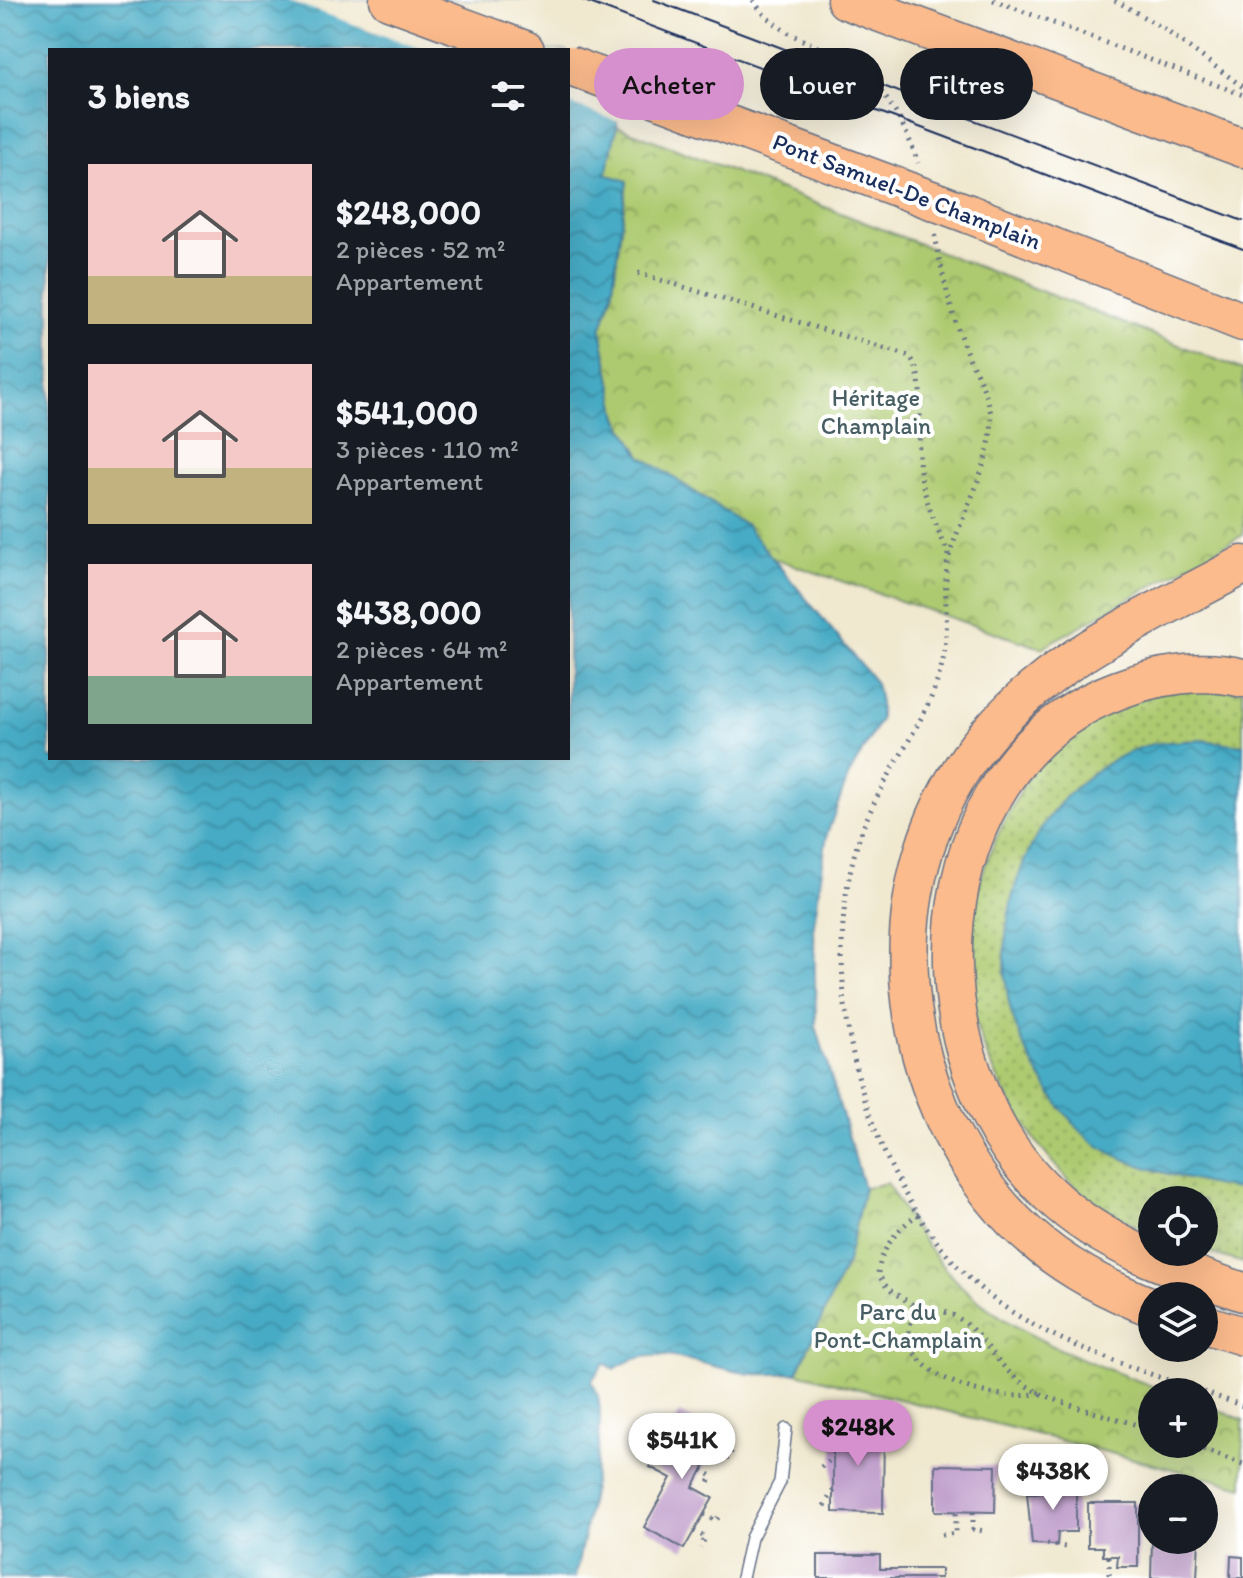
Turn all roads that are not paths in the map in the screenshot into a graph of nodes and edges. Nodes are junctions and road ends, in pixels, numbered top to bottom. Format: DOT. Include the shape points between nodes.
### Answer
graph roads {
  1 [pos="389,0"];
  2 [pos="846,0"];
  3 [pos="520,48"];
  4 [pos="570,66"];
  5 [pos="1243,148"];
  6 [pos="1243,322"];
  7 [pos="1243,565"];
  8 [pos="1243,678"];
  9 [pos="1243,1292"];
  10 [pos="1138,1301"];
  11 [pos="1218,1328"];
  12 [pos="1243,1336"];
  13 [pos="786,1429"];
  14 [pos="742,1578"];
  1 -- 3 [label="highway"];
  2 -- 5 [label="highway"];
  4 -- 6 [label="highway, Pont Samuel-De Champlain, bridge" via="955,208"];
  7 -- 10 [label="highway" via="1092,646 1007,713 947,795 922,858 909,923 913,1022 928,1083 956,1143 992,1195 1040,1244 1098,1283"];
  8 -- 9 [label="highway" via="1199,674 1144,681 1094,700 1042,737 1005,782 981,824 960,888 951,958 954,1005 973,1078 995,1126 1030,1174 1072,1214 1125,1247"];
  11 -- 12 [label="highway"];
  13 -- 14 [label="lane" via="780,1482 751,1538"];
}
